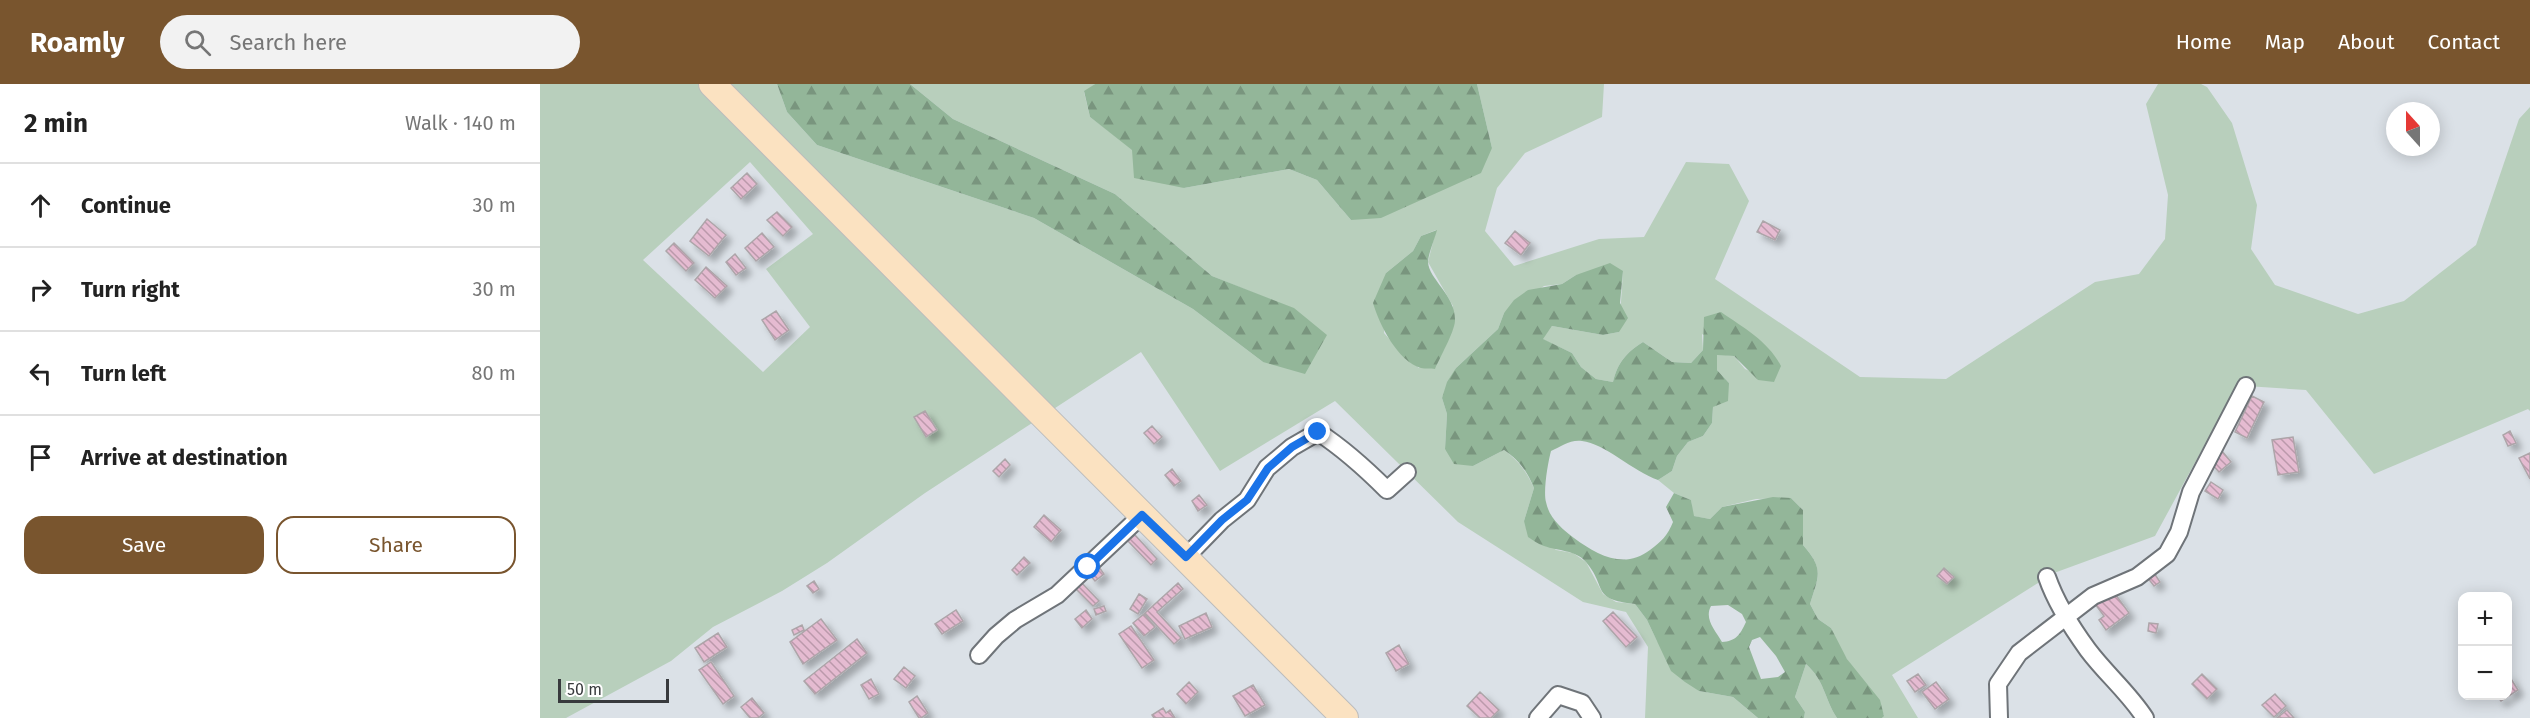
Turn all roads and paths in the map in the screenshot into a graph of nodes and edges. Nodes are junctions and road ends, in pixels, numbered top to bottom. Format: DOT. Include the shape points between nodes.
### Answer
graph roads {
  1 [pos="712,84"];
  2 [pos="2246,386"];
  3 [pos="1407,472"];
  4 [pos="1142,515"];
  5 [pos="1186,557"];
  6 [pos="2047,577"];
  7 [pos="2067,616"];
  8 [pos="979,655"];
  9 [pos="1345,718"];
  10 [pos="1538,718"];
  11 [pos="1592,718"];
  12 [pos="1999,718"];
  13 [pos="2145,718"];
  1 -- 4 [label="main road"];
  2 -- 7 [label="street" via="2191,492 2180,532 2167,554 2137,577 2093,596"];
  3 -- 5 [label="street" via="1387,490 1362,464 1318,432 1292,447 1268,468 1247,500"];
  4 -- 5 [label="main road"];
  4 -- 8 [label="street" via="1057,595 1015,620"];
  5 -- 9 [label="main road"];
  6 -- 7 [label="street"];
  7 -- 12 [label="street" via="2013,661 1998,684"];
  7 -- 13 [label="street" via="2089,650"];
  10 -- 11 [label="street" via="1557,695 1582,703"];
}
